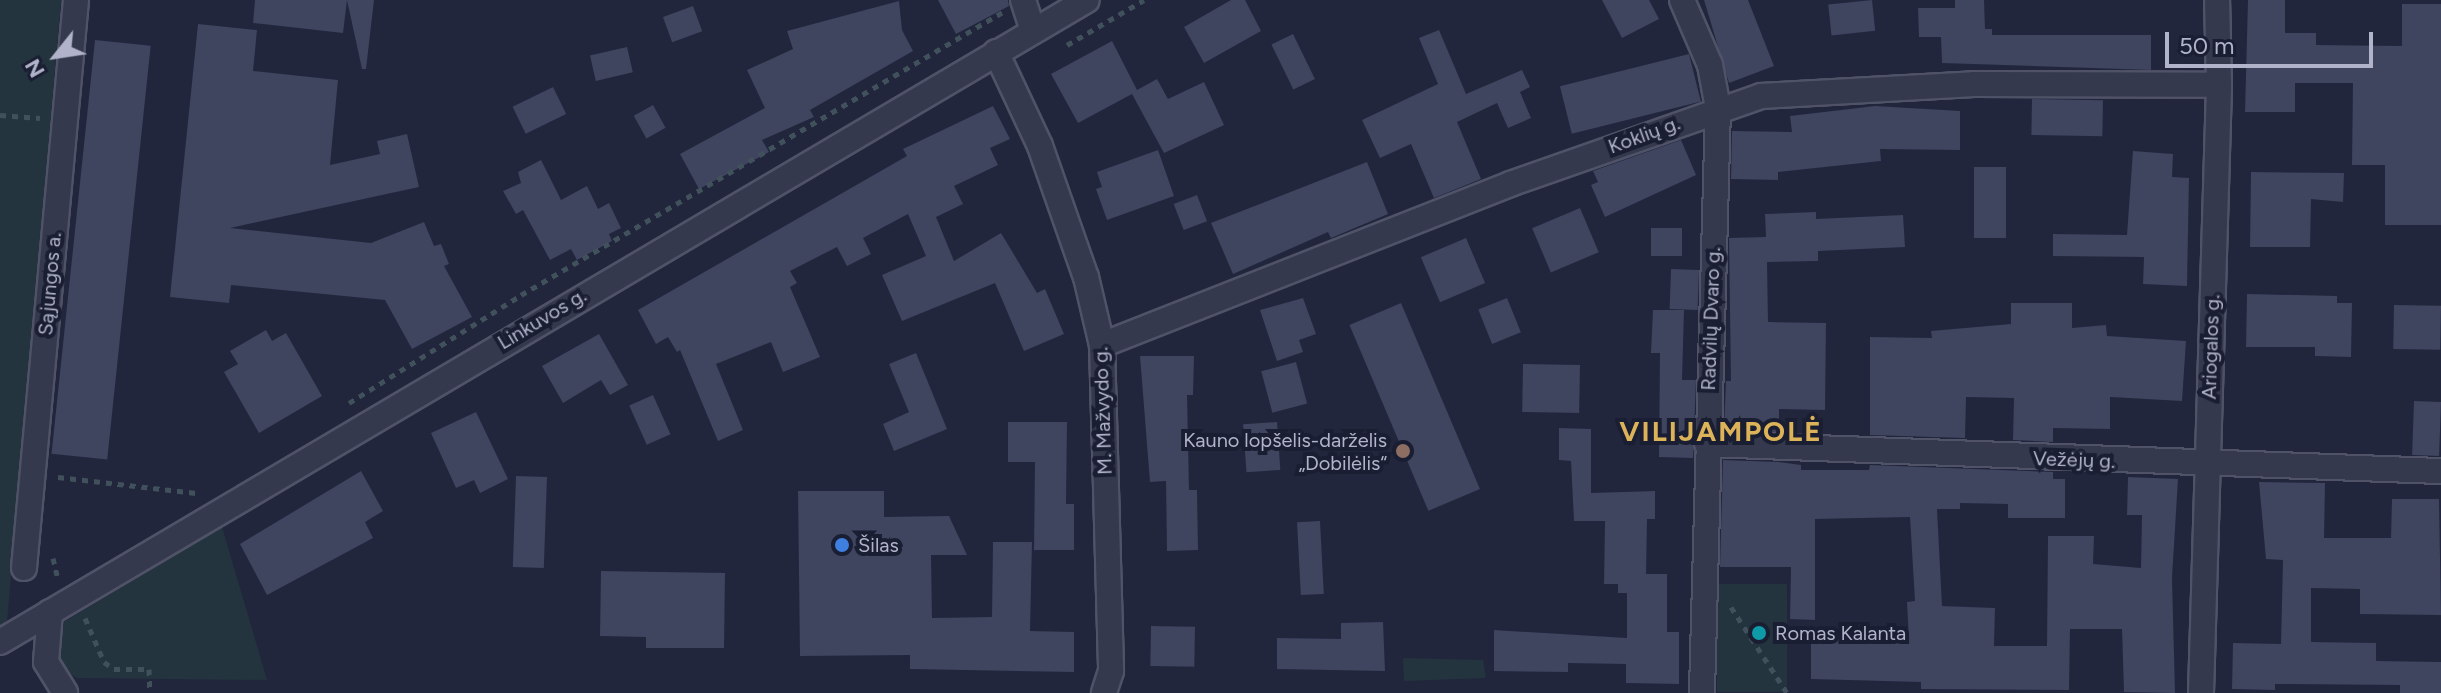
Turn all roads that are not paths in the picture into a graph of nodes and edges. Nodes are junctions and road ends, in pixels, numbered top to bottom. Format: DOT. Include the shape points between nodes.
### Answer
graph roads {
  1 [pos="76,0"];
  2 [pos="1023,0"];
  3 [pos="1087,0"];
  4 [pos="1682,0"];
  5 [pos="2217,0"];
  6 [pos="1033,31"];
  7 [pos="996,52"];
  8 [pos="2219,85"];
  9 [pos="1718,108"];
  10 [pos="1102,345"];
  11 [pos="1707,444"];
  12 [pos="2208,466"];
  13 [pos="2441,471"];
  14 [pos="24,568"];
  15 [pos="50,612"];
  16 [pos="0,642"];
  17 [pos="65,693"];
  18 [pos="1104,693"];
  19 [pos="1702,693"];
  20 [pos="2201,693"];
  1 -- 14 [label="street, Sąjungos a."];
  2 -- 6 [label="street"];
  3 -- 6 [label="street, Linkuvos g."];
  4 -- 9 [label="street, Radvilų Dvaro g." via="1710,65"];
  5 -- 8 [label="street, Ariogalos g."];
  6 -- 7 [label="street, Linkuvos g."];
  7 -- 10 [label="street, M. Mažvydo g." via="1040,146 1086,277"];
  7 -- 15 [label="street, Linkuvos g."];
  8 -- 9 [label="street, Koklių g." via="1974,84 1761,96"];
  8 -- 12 [label="street, Ariogalos g."];
  9 -- 10 [label="street, Koklių g."];
  9 -- 11 [label="street, Radvilų Dvaro g."];
  10 -- 18 [label="street, M. Mažvydo g." via="1111,671"];
  11 -- 12 [label="street, Vežėjų g."];
  11 -- 19 [label="street, Radvilų Dvaro g."];
  12 -- 13 [label="street, Vežėjų g."];
  12 -- 20 [label="street, Ariogalos g."];
  15 -- 16 [label="street, Linkuvos g."];
  15 -- 17 [label="street" via="46,662"];
}
